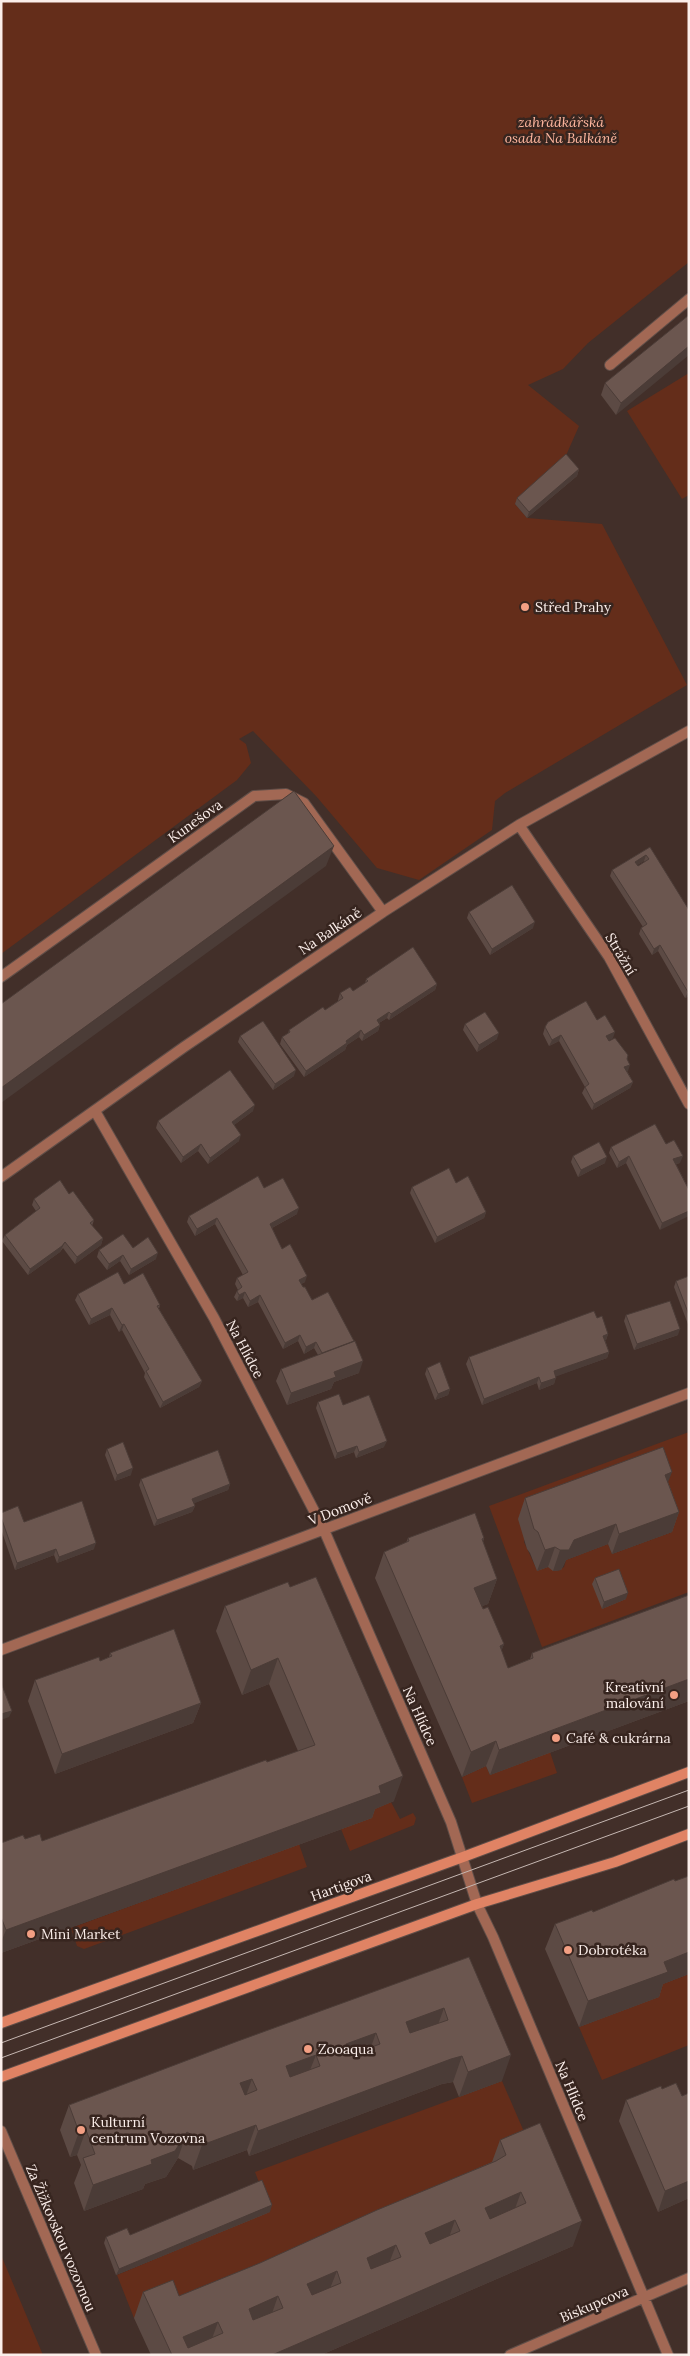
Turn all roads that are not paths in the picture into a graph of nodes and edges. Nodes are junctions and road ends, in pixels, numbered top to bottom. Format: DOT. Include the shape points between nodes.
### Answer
graph roads {
  1 [pos="689,299"];
  2 [pos="610,365"];
  3 [pos="689,731"];
  4 [pos="519,825"];
  5 [pos="383,912"];
  6 [pos="1,977"];
  7 [pos="686,1092"];
  8 [pos="689,1104"];
  9 [pos="95,1111"];
  10 [pos="1,1177"];
  11 [pos="689,1393"];
  12 [pos="324,1530"];
  13 [pos="1,1650"];
  14 [pos="689,1772"];
  15 [pos="689,1834"];
  16 [pos="463,1857"];
  17 [pos="477,1904"];
  18 [pos="1,2023"];
  19 [pos="1,2077"];
  20 [pos="1,2132"];
  21 [pos="689,2278"];
  22 [pos="644,2298"];
  23 [pos="96,2355"];
  24 [pos="510,2355"];
  25 [pos="668,2355"];
  1 -- 2 [label="street"];
  3 -- 4 [label="street, Na Balkáně"];
  4 -- 5 [label="street, Na Balkáně"];
  4 -- 7 [label="street, Strážní" via="608,957"];
  5 -- 6 [label="street, Kunešova" via="304,803 286,794 254,796"];
  5 -- 9 [label="street, Na Balkáně" via="184,1046"];
  7 -- 8 [label="street, Strážní"];
  9 -- 10 [label="street, Na Balkáně"];
  9 -- 12 [label="street, Na Hlídce" via="214,1318"];
  11 -- 12 [label="street, V Domově"];
  12 -- 13 [label="street, V Domově"];
  12 -- 16 [label="street, Na Hlídce" via="451,1822"];
  14 -- 16 [label="main road, Hartigova"];
  15 -- 17 [label="main road" via="615,1862"];
  16 -- 17 [label="street, Na Hlídce"];
  16 -- 18 [label="main road, Hartigova"];
  17 -- 19 [label="main road"];
  17 -- 22 [label="street, Na Hlídce"];
  20 -- 23 [label="street, Za Žižkovskou vozovnou"];
  21 -- 22 [label="street, Biskupcova"];
  22 -- 24 [label="street, Biskupcova"];
  22 -- 25 [label="street, Na Hlídce"];
}
